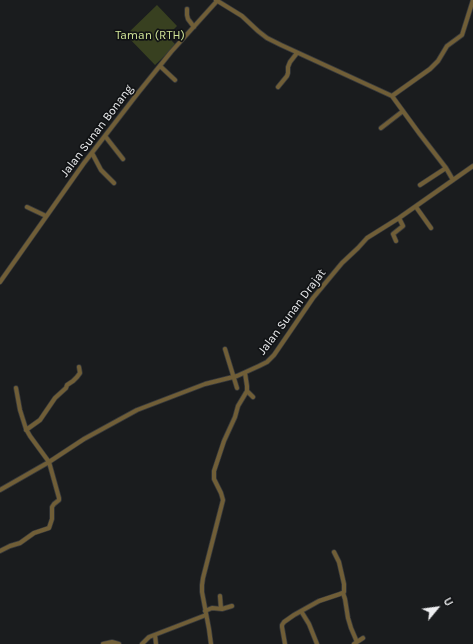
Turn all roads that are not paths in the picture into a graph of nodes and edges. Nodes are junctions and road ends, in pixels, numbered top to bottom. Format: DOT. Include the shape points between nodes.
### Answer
graph roads {
  1 [pos="217,0"];
  2 [pos="473,0"];
  3 [pos="187,9"];
  4 [pos="194,27"];
  5 [pos="297,53"];
  6 [pos="160,66"];
  7 [pos="175,80"];
  8 [pos="278,87"];
  9 [pos="392,96"];
  10 [pos="403,111"];
  11 [pos="381,128"];
  12 [pos="105,136"];
  13 [pos="92,153"];
  14 [pos="123,159"];
  15 [pos="473,166"];
  16 [pos="446,168"];
  17 [pos="453,180"];
  18 [pos="114,183"];
  19 [pos="420,185"];
  20 [pos="416,206"];
  21 [pos="27,207"];
  22 [pos="46,216"];
  23 [pos="399,218"];
  24 [pos="431,228"];
  25 [pos="396,241"];
  26 [pos="0,282"];
  27 [pos="225,349"];
  28 [pos="79,367"];
  29 [pos="245,373"];
  30 [pos="234,377"];
  31 [pos="16,388"];
  32 [pos="237,388"];
  33 [pos="246,391"];
  34 [pos="253,397"];
  35 [pos="26,430"];
  36 [pos="49,462"];
  37 [pos="0,490"];
  38 [pos="0,551"];
  39 [pos="334,552"];
  40 [pos="343,593"];
  41 [pos="220,596"];
  42 [pos="232,606"];
  43 [pos="221,609"];
  44 [pos="300,611"];
  45 [pos="206,613"];
  46 [pos="155,635"];
  47 [pos="360,641"];
  48 [pos="103,644"];
  49 [pos="119,644"];
  50 [pos="142,644"];
  51 [pos="156,644"];
  52 [pos="211,644"];
  53 [pos="286,644"];
  54 [pos="316,644"];
  1 -- 4 [label="street, Jalan Sunan Bonang"];
  1 -- 5 [label="street" via="242,16 267,38"];
  2 -- 9 [label="street" via="462,34 447,46 430,69"];
  3 -- 4 [label="street" via="188,19"];
  4 -- 6 [label="street, Jalan Sunan Bonang"];
  5 -- 8 [label="street" via="290,62 287,76"];
  5 -- 9 [label="street"];
  6 -- 7 [label="street"];
  6 -- 12 [label="street, Jalan Sunan Bonang"];
  9 -- 10 [label="street"];
  10 -- 11 [label="street"];
  10 -- 16 [label="street"];
  12 -- 13 [label="street, Jalan Sunan Bonang"];
  12 -- 14 [label="street"];
  13 -- 18 [label="street" via="101,170"];
  13 -- 22 [label="street, Jalan Sunan Bonang"];
  15 -- 17 [label="street, Jalan Sunan Drajat"];
  16 -- 17 [label="street"];
  16 -- 19 [label="street"];
  17 -- 20 [label="street, Jalan Sunan Drajat"];
  20 -- 23 [label="street, Jalan Sunan Drajat"];
  20 -- 24 [label="street"];
  21 -- 22 [label="street"];
  22 -- 26 [label="street, Jalan Sunan Bonang"];
  23 -- 25 [label="street" via="403,226 393,234"];
  23 -- 29 [label="street, Jalan Sunan Drajat" via="369,237 342,263 312,298 272,358"];
  27 -- 30 [label="street"];
  28 -- 35 [label="street" via="78,377 55,398 41,419"];
  29 -- 30 [label="street, Jalan Sunan Drajat"];
  29 -- 33 [label="street"];
  30 -- 32 [label="street"];
  30 -- 36 [label="street, Jalan Sunan Drajat" via="205,384 137,410"];
  31 -- 35 [label="street"];
  33 -- 34 [label="street"];
  33 -- 45 [label="street" via="214,471 214,479 223,500 202,585"];
  35 -- 36 [label="street"];
  36 -- 37 [label="street, Jalan Sunan Drajat"];
  36 -- 38 [label="street" via="59,498 52,507 50,526 19,544"];
  39 -- 40 [label="street" via="341,568 345,588"];
  40 -- 44 [label="street" via="322,599"];
  40 -- 47 [label="street" via="350,623"];
  41 -- 43 [label="street"];
  42 -- 43 [label="street"];
  43 -- 45 [label="street" via="212,608"];
  44 -- 53 [label="street" via="282,625"];
  44 -- 54 [label="street"];
  45 -- 46 [label="street"];
  45 -- 52 [label="street"];
  46 -- 50 [label="street"];
  46 -- 51 [label="street"];
  48 -- 49 [label="street"];
}
